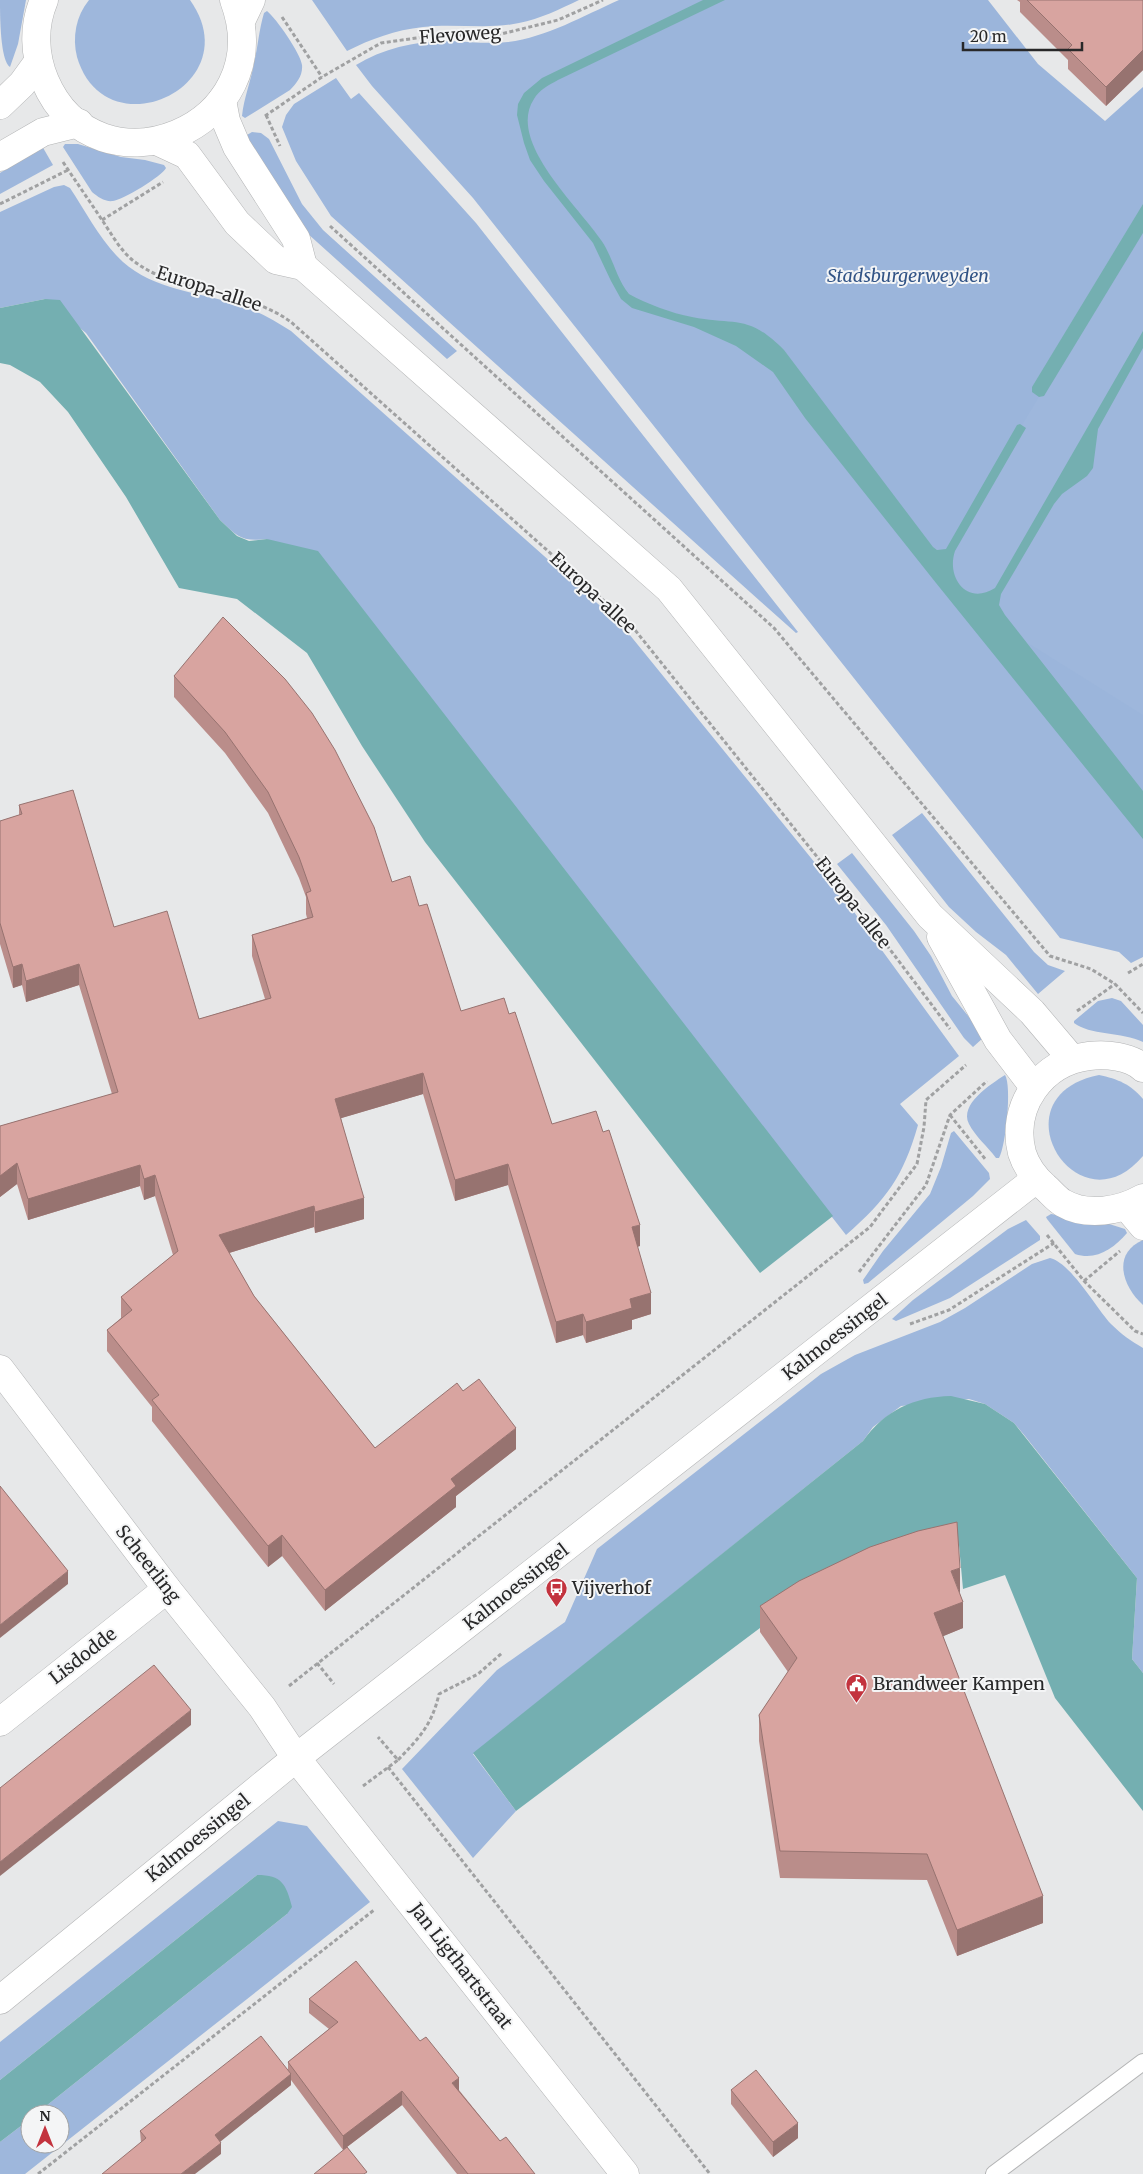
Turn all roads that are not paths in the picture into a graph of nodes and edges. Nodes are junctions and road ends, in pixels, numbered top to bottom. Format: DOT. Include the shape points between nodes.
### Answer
graph roads {
  1 [pos="44,0"];
  2 [pos="242,7"];
  3 [pos="38,62"];
  4 [pos="222,100"];
  5 [pos="0,105"];
  6 [pos="79,123"];
  7 [pos="157,141"];
  8 [pos="0,157"];
  9 [pos="303,266"];
  10 [pos="930,916"];
  11 [pos="1071,1058"];
  12 [pos="1143,1068"];
  13 [pos="1034,1087"];
  14 [pos="1036,1179"];
  15 [pos="1138,1211"];
  16 [pos="0,1369"];
  17 [pos="167,1590"];
  18 [pos="0,1722"];
  19 [pos="296,1758"];
  20 [pos="0,2000"];
  21 [pos="1143,2062"];
  22 [pos="625,2174"];
  23 [pos="994,2174"];
  1 -- 3 [label="main road" via="36,32"];
  2 -- 4 [label="main road" via="240,63"];
  3 -- 5 [label="main road" via="22,84"];
  3 -- 6 [label="main road" via="53,96"];
  4 -- 7 [label="main road" via="194,127"];
  4 -- 9 [label="main road" via="235,142 296,239"];
  6 -- 7 [label="main road" via="116,140"];
  6 -- 8 [label="main road" via="43,132"];
  7 -- 9 [label="main road" via="186,155 237,223 276,260"];
  9 -- 10 [label="main road" via="669,590"];
  10 -- 11 [label="main road" via="1032,1012"];
  10 -- 13 [label="main road" via="998,1040"];
  11 -- 12 [label="main road" via="1105,1054"];
  11 -- 13 [label="main road" via="1050,1069"];
  13 -- 14 [label="main road" via="1021,1119 1022,1153"];
  14 -- 15 [label="main road" via="1063,1203 1094,1212"];
  14 -- 19 [label="main road, Kalmoessingel"];
  16 -- 17 [label="main road, Scheerling"];
  17 -- 18 [label="main road, Lisdodde"];
  17 -- 19 [label="main road, Scheerling" via="262,1707"];
  19 -- 20 [label="main road, Kalmoessingel"];
  19 -- 22 [label="main road, Jan Ligthartstraat"];
  21 -- 23 [label="lane"];
}
